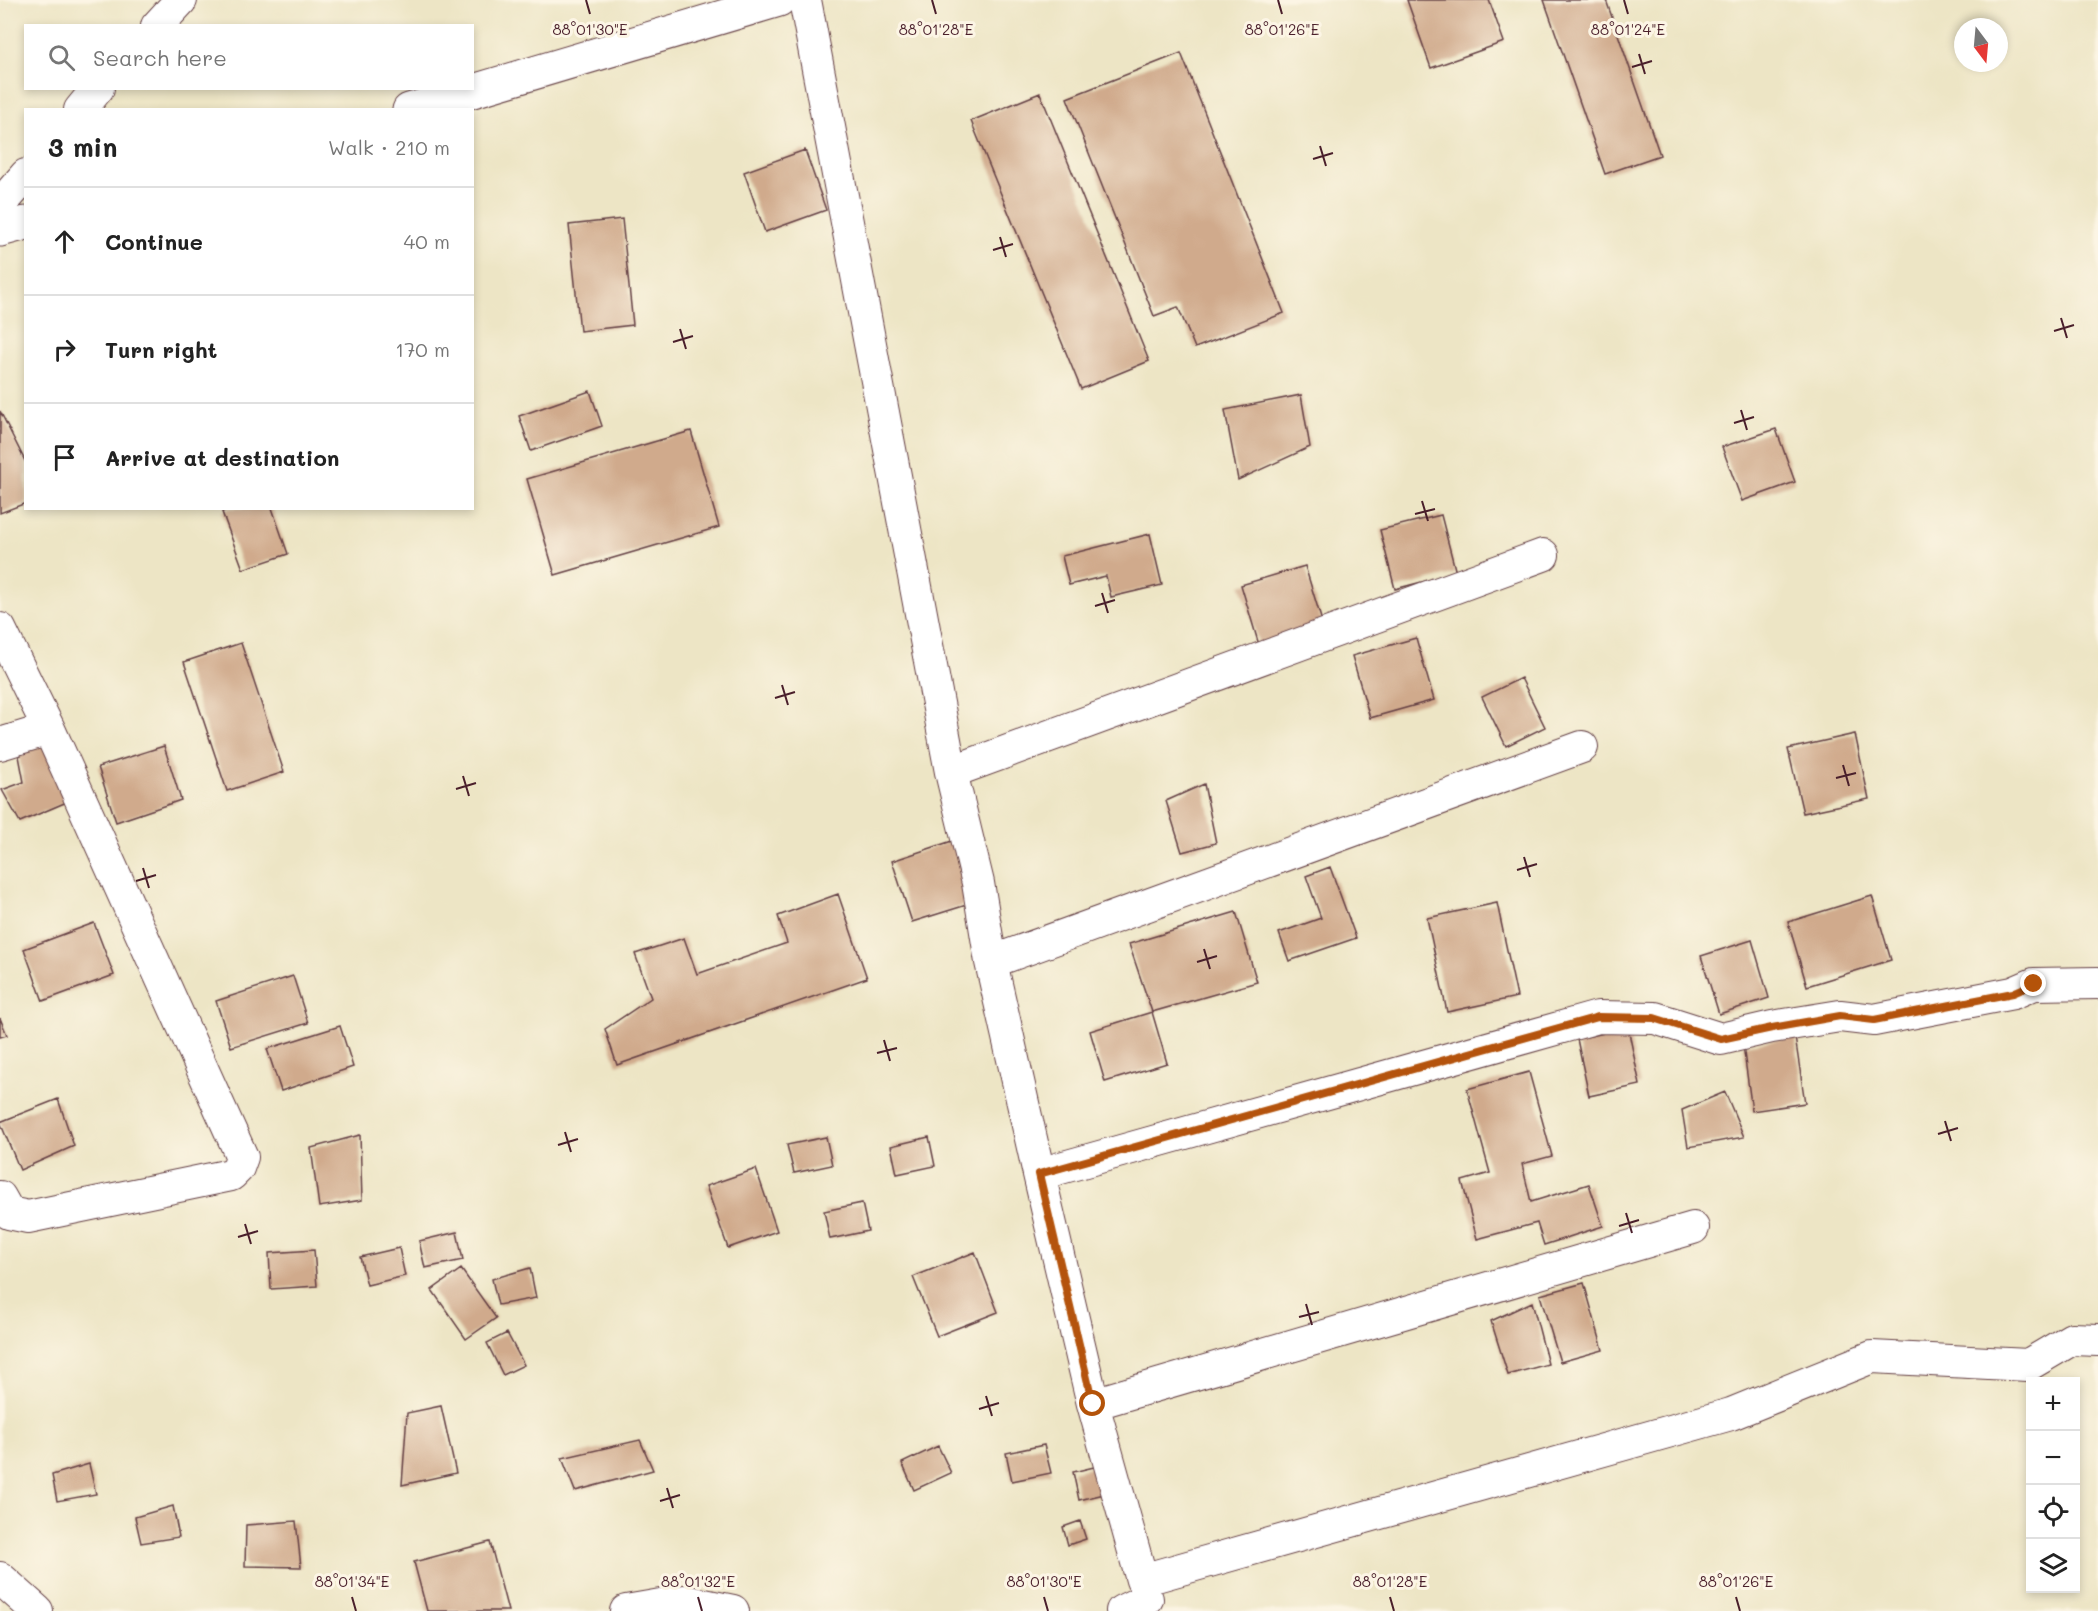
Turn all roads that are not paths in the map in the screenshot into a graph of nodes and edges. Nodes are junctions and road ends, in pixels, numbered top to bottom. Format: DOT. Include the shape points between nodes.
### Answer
graph roads {
  1 [pos="181,0"];
  2 [pos="779,0"];
  3 [pos="805,0"];
  4 [pos="159,24"];
  5 [pos="96,90"];
  6 [pos="82,108"];
  7 [pos="416,108"];
  8 [pos="24,177"];
  9 [pos="0,206"];
  10 [pos="24,224"];
  11 [pos="0,230"];
  12 [pos="1543,555"];
  13 [pos="0,629"];
  14 [pos="49,729"];
  15 [pos="0,744"];
  16 [pos="1582,747"];
  17 [pos="951,772"];
  18 [pos="991,962"];
  19 [pos="2098,983"];
  20 [pos="1039,1174"];
  21 [pos="0,1197"];
  22 [pos="1693,1228"];
  23 [pos="2098,1340"];
  24 [pos="1093,1404"];
  25 [pos="0,1578"];
  26 [pos="37,1611"];
  27 [pos="626,1611"];
  28 [pos="733,1611"];
  1 -- 4 [label="street"];
  2 -- 7 [label="highway"];
  3 -- 17 [label="street"];
  5 -- 6 [label="street"];
  8 -- 9 [label="street"];
  10 -- 11 [label="highway"];
  12 -- 17 [label="street"];
  13 -- 14 [label="street"];
  14 -- 15 [label="street"];
  14 -- 21 [label="street" via="242,1157 231,1175 28,1217 9,1213"];
  16 -- 18 [label="street"];
  17 -- 18 [label="street" via="978,883"];
  18 -- 20 [label="street"];
  19 -- 20 [label="street" via="2034,984 2013,993 1874,1020 1840,1016 1721,1039 1654,1018 1598,1017"];
  20 -- 24 [label="street"];
  22 -- 24 [label="street"];
  23 -- 24 [label="street" via="2072,1339 2028,1365 1872,1357 1731,1414 1142,1580"];
  25 -- 26 [label="street"];
  27 -- 28 [label="street" via="684,1601"];
}
